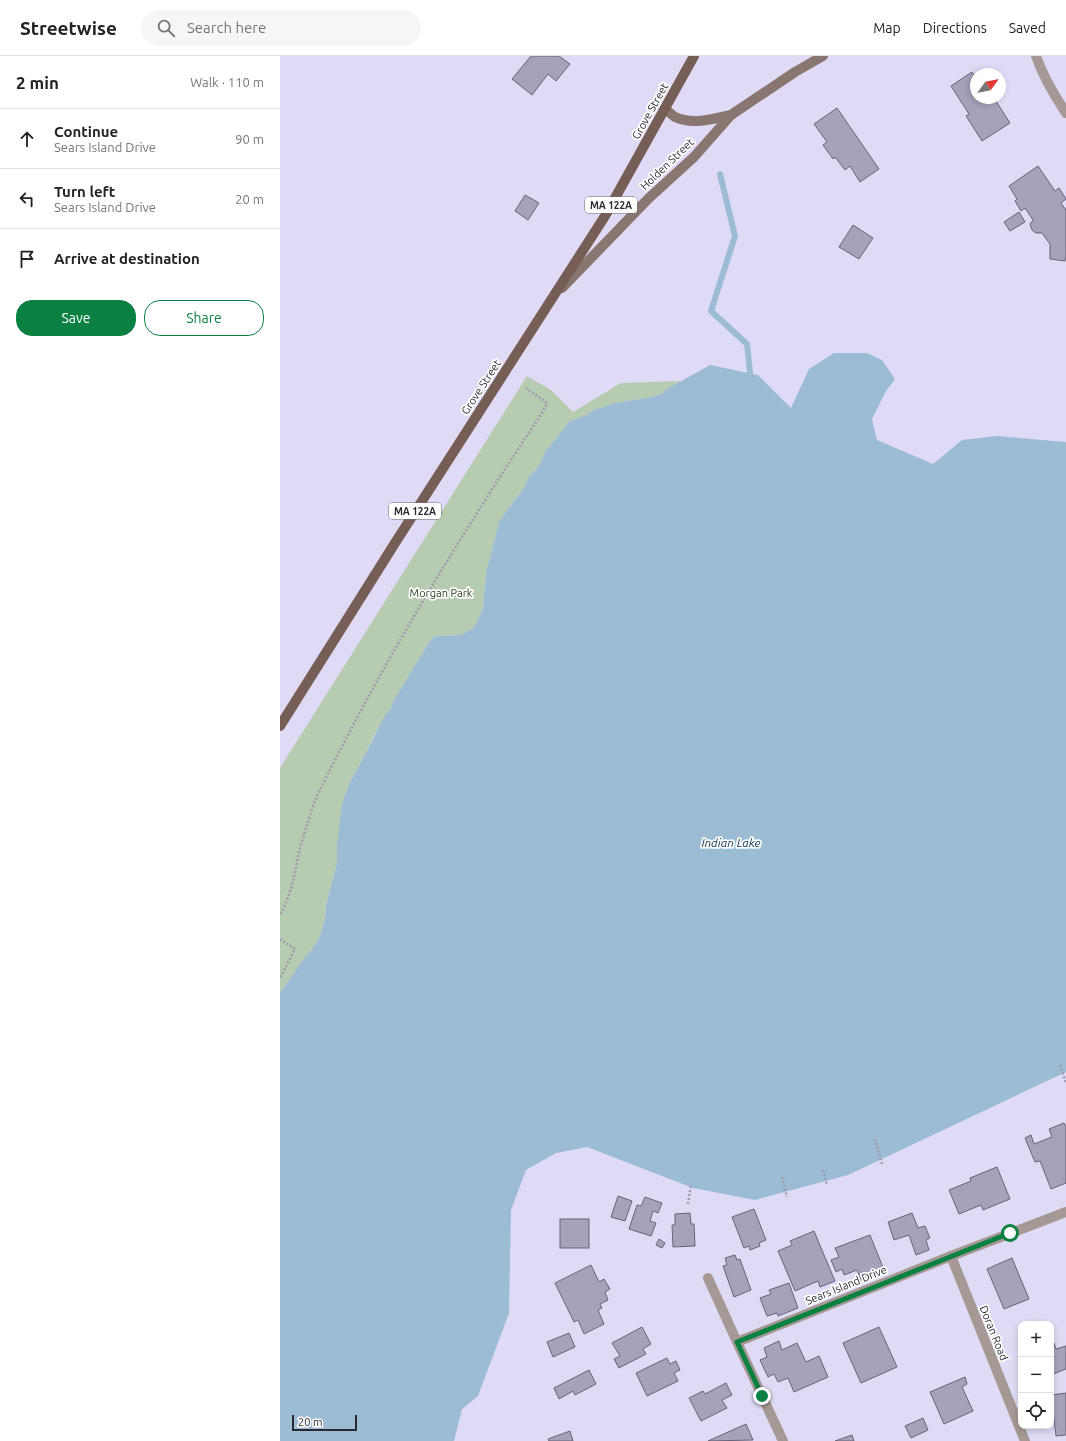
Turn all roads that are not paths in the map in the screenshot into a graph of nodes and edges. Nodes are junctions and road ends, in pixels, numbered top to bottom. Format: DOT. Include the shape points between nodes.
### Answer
graph roads {
  1 [pos="694,56"];
  2 [pos="823,56"];
  3 [pos="1036,56"];
  4 [pos="665,109"];
  5 [pos="1066,113"];
  6 [pos="731,115"];
  7 [pos="553,298"];
  8 [pos="280,726"];
  9 [pos="1066,1212"];
  10 [pos="951,1256"];
  11 [pos="708,1278"];
  12 [pos="737,1342"];
  13 [pos="784,1441"];
  14 [pos="1025,1441"];
  1 -- 4 [label="main road, Grove Street / MA 122A"];
  2 -- 6 [label="main road, Holden Street"];
  3 -- 5 [label="street"];
  4 -- 6 [label="main road, Holden Street" via="676,117 693,121"];
  4 -- 7 [label="main road, Grove Street / MA 122A" via="605,216"];
  6 -- 7 [label="main road, Holden Street" via="694,157 630,217"];
  7 -- 8 [label="main road, Grove Street / MA 122A"];
  9 -- 10 [label="street, Sears Island Drive"];
  10 -- 12 [label="street, Sears Island Drive"];
  10 -- 14 [label="street, Doran Road"];
  11 -- 12 [label="street"];
  12 -- 13 [label="street"];
}
